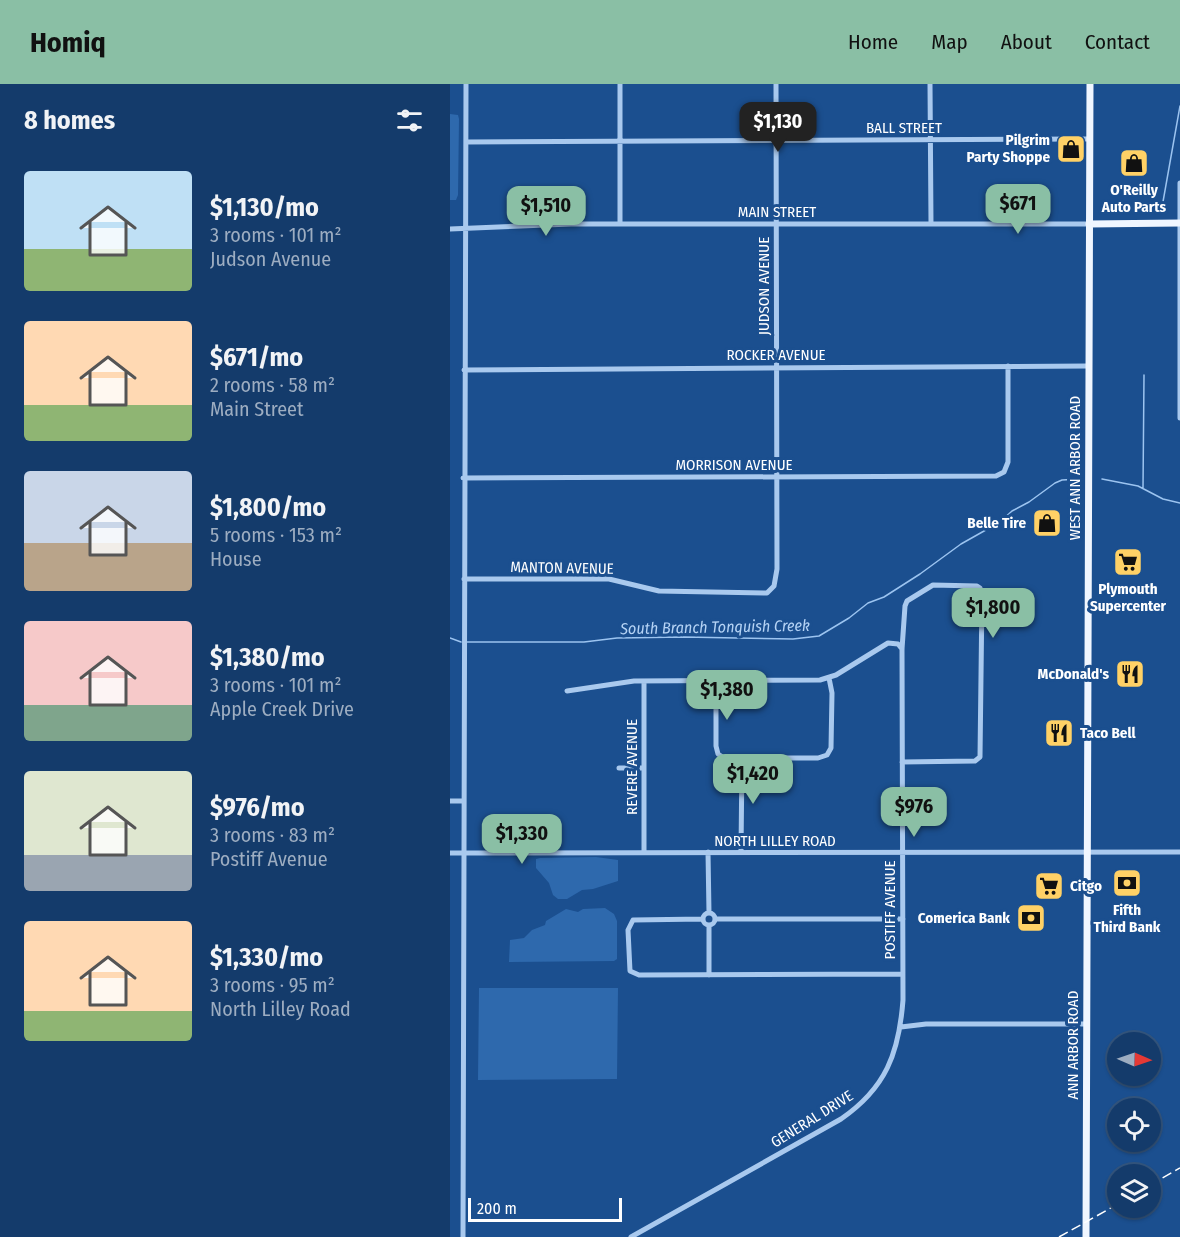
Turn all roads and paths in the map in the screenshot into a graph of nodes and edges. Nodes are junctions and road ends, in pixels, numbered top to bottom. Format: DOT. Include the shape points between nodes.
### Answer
graph roads {
  1 [pos="466,84"];
  2 [pos="621,84"];
  3 [pos="776,84"];
  4 [pos="930,84"];
  5 [pos="1090,84"];
  6 [pos="1090,139"];
  7 [pos="930,140"];
  8 [pos="620,141"];
  9 [pos="776,141"];
  10 [pos="466,142"];
  11 [pos="1180,183"];
  12 [pos="931,223"];
  13 [pos="1180,223"];
  14 [pos="620,224"];
  15 [pos="776,224"];
  16 [pos="1089,224"];
  17 [pos="450,229"];
  18 [pos="465,229"];
  19 [pos="1180,293"];
  20 [pos="1008,366"];
  21 [pos="1088,366"];
  22 [pos="776,367"];
  23 [pos="464,370"];
  24 [pos="1180,418"];
  25 [pos="777,476"];
  26 [pos="463,478"];
  27 [pos="464,579"];
  28 [pos="767,593"];
  29 [pos="902,649"];
  30 [pos="829,678"];
  31 [pos="644,681"];
  32 [pos="716,681"];
  33 [pos="567,691"];
  34 [pos="742,758"];
  35 [pos="903,762"];
  36 [pos="619,768"];
  37 [pos="644,768"];
  38 [pos="450,801"];
  39 [pos="464,801"];
  40 [pos="644,852"];
  41 [pos="708,852"];
  42 [pos="741,852"];
  43 [pos="902,852"];
  44 [pos="1087,852"];
  45 [pos="1180,852"];
  46 [pos="450,853"];
  47 [pos="463,854"];
  48 [pos="709,913"];
  49 [pos="715,919"];
  50 [pos="903,919"];
  51 [pos="703,920"];
  52 [pos="709,925"];
  53 [pos="903,974"];
  54 [pos="709,975"];
  55 [pos="1086,1024"];
  56 [pos="901,1027"];
  57 [pos="463,1237"];
  58 [pos="631,1237"];
  59 [pos="1086,1237"];
  1 -- 10 [label="street"];
  2 -- 8 [label="street"];
  3 -- 9 [label="street, JUDSON AVENUE"];
  4 -- 7 [label="street"];
  5 -- 6 [label="main road, WEST ANN ARBOR ROAD"];
  6 -- 7 [label="street, BALL STREET"];
  6 -- 16 [label="main road, WEST ANN ARBOR ROAD"];
  7 -- 9 [label="street, BALL STREET"];
  7 -- 12 [label="street"];
  8 -- 9 [label="street, BALL STREET"];
  8 -- 10 [label="street, BALL STREET"];
  8 -- 14 [label="street"];
  9 -- 15 [label="street, JUDSON AVENUE"];
  10 -- 18 [label="street"];
  11 -- 13 [label="street"];
  12 -- 15 [label="street, MAIN STREET"];
  12 -- 16 [label="street, MAIN STREET"];
  13 -- 16 [label="main road"];
  13 -- 19 [label="street"];
  14 -- 15 [label="street, MAIN STREET"];
  14 -- 18 [label="street, MAIN STREET"];
  15 -- 22 [label="street, JUDSON AVENUE"];
  16 -- 21 [label="main road, WEST ANN ARBOR ROAD"];
  17 -- 18 [label="street, MAIN STREET"];
  18 -- 23 [label="street"];
  19 -- 24 [label="street"];
  20 -- 21 [label="street, ROCKER AVENUE"];
  20 -- 22 [label="street, ROCKER AVENUE"];
  20 -- 25 [label="street, MORRISON AVENUE" via="1008,462 1004,472 992,476"];
  21 -- 44 [label="main road, WEST ANN ARBOR ROAD"];
  22 -- 23 [label="street, ROCKER AVENUE"];
  22 -- 25 [label="street, JUDSON AVENUE"];
  23 -- 26 [label="street"];
  25 -- 26 [label="street, MORRISON AVENUE"];
  25 -- 28 [label="street, JUDSON AVENUE" via="777,577"];
  26 -- 27 [label="street"];
  27 -- 28 [label="street, MANTON AVENUE" via="609,579 659,591"];
  27 -- 39 [label="street"];
  29 -- 30 [label="street" via="898,644 888,643"];
  29 -- 35 [label="street, POSTIFF AVENUE"];
  29 -- 35 [label="street, POSTIFF AVENUE" via="907,601 936,585 980,588 980,757 975,761"];
  30 -- 32 [label="street"];
  30 -- 34 [label="street" via="832,737 826,754 818,758"];
  31 -- 32 [label="street"];
  31 -- 33 [label="street"];
  31 -- 37 [label="street, REVERE AVENUE"];
  32 -- 34 [label="street" via="716,751 724,758"];
  34 -- 42 [label="street"];
  35 -- 43 [label="street, POSTIFF AVENUE"];
  36 -- 37 [label="street"];
  37 -- 40 [label="street, REVERE AVENUE"];
  38 -- 39 [label="street"];
  39 -- 47 [label="street"];
  40 -- 41 [label="street, NORTH LILLEY ROAD"];
  40 -- 47 [label="street, NORTH LILLEY ROAD"];
  41 -- 42 [label="street, NORTH LILLEY ROAD"];
  41 -- 48 [label="street"];
  42 -- 43 [label="street, NORTH LILLEY ROAD"];
  43 -- 44 [label="street, NORTH LILLEY ROAD"];
  43 -- 50 [label="street, POSTIFF AVENUE"];
  44 -- 45 [label="street, NORTH LILLEY ROAD"];
  44 -- 55 [label="main road, ANN ARBOR ROAD"];
  46 -- 47 [label="street, NORTH LILLEY ROAD"];
  47 -- 57 [label="street"];
  48 -- 49 [label="street"];
  48 -- 51 [label="street"];
  49 -- 50 [label="street"];
  49 -- 52 [label="street"];
  50 -- 53 [label="street, POSTIFF AVENUE"];
  51 -- 52 [label="street"];
  51 -- 54 [label="street" via="633,920 628,930 628,964 631,973 639,975"];
  52 -- 54 [label="street"];
  53 -- 54 [label="street"];
  53 -- 56 [label="street, POSTIFF AVENUE"];
  55 -- 56 [label="street"];
  55 -- 59 [label="main road, ANN ARBOR ROAD"];
  56 -- 58 [label="street, GENERAL DRIVE" via="883,1077 853,1111"];
}
